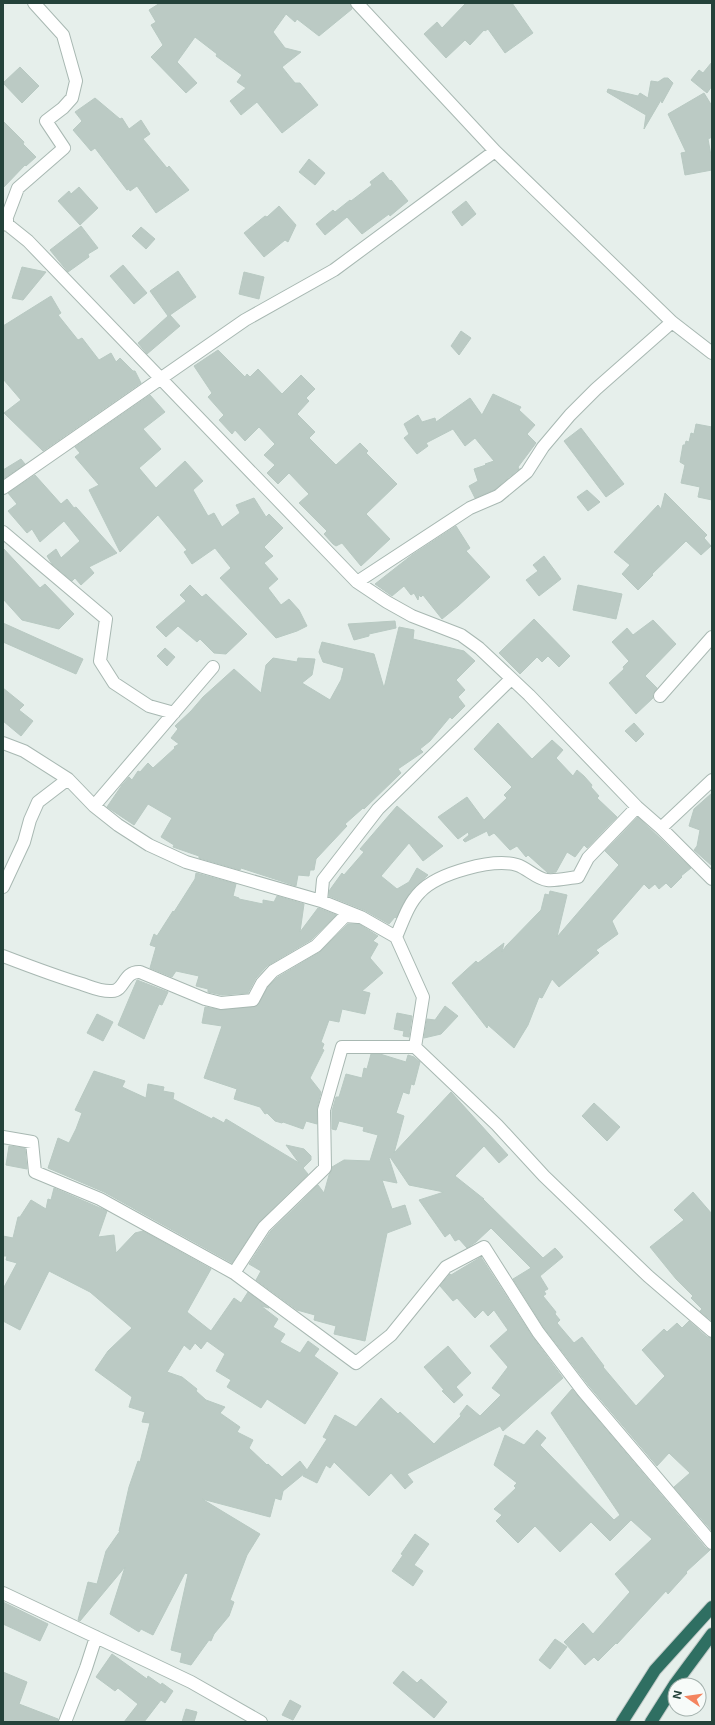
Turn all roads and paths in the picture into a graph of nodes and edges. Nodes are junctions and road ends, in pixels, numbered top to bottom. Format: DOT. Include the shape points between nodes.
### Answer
graph roads {
  1 [pos="34,3"];
  2 [pos="357,3"];
  3 [pos="496,151"];
  4 [pos="5,223"];
  5 [pos="672,322"];
  6 [pos="712,353"];
  7 [pos="161,378"];
  8 [pos="3,488"];
  9 [pos="3,532"];
  10 [pos="358,582"];
  11 [pos="712,637"];
  12 [pos="213,667"];
  13 [pos="511,678"];
  14 [pos="660,696"];
  15 [pos="174,713"];
  16 [pos="3,743"];
  17 [pos="68,779"];
  18 [pos="712,780"];
  19 [pos="94,806"];
  20 [pos="637,807"];
  21 [pos="661,828"];
  22 [pos="712,879"];
  23 [pos="3,887"];
  24 [pos="321,901"];
  25 [pos="361,918"];
  26 [pos="396,937"];
  27 [pos="3,956"];
  28 [pos="415,1047"];
  29 [pos="3,1137"];
  30 [pos="234,1273"];
  31 [pos="712,1331"];
  32 [pos="712,1543"];
  33 [pos="3,1593"];
  34 [pos="712,1607"];
  35 [pos="712,1634"];
  36 [pos="96,1637"];
  37 [pos="65,1722"];
  38 [pos="261,1722"];
  39 [pos="622,1722"];
  40 [pos="651,1722"];
  1 -- 4 [label="street" via="63,35 76,81 72,98 46,121 64,148 18,188"];
  2 -- 3 [label="street"];
  3 -- 5 [label="street"];
  3 -- 7 [label="street" via="334,270 245,320"];
  4 -- 7 [label="street" via="28,241"];
  5 -- 6 [label="street"];
  5 -- 10 [label="street" via="570,415 543,447 527,472 498,496 470,508"];
  7 -- 8 [label="street"];
  7 -- 10 [label="street"];
  9 -- 15 [label="street" via="106,619 100,661 114,683 149,706"];
  10 -- 13 [label="street" via="412,616 461,635"];
  11 -- 14 [label="street"];
  12 -- 15 [label="street"];
  13 -- 20 [label="street"];
  13 -- 24 [label="street" via="378,809 323,880"];
  15 -- 19 [label="street"];
  16 -- 17 [label="street" via="24,751"];
  17 -- 19 [label="street"];
  17 -- 23 [label="street" via="38,802 24,842"];
  18 -- 21 [label="street"];
  19 -- 24 [label="street" via="118,826 149,845 186,862"];
  20 -- 21 [label="street"];
  20 -- 26 [label="street" via="588,858 578,877 547,880 517,865 477,865 437,880 420,891 408,909"];
  21 -- 22 [label="street"];
  24 -- 25 [label="street"];
  25 -- 26 [label="street"];
  25 -- 27 [label="street" via="345,916 316,946 273,971 262,983 253,1000 220,1003 134,971 113,992 42,972"];
  26 -- 28 [label="street" via="423,997"];
  28 -- 30 [label="street" via="342,1048 324,1110 326,1168 264,1227"];
  28 -- 31 [label="street" via="648,1276"];
  29 -- 30 [label="street" via="32,1142 35,1172 100,1198"];
  30 -- 32 [label="street" via="356,1363 391,1335 446,1267 484,1247 538,1332 583,1391"];
  33 -- 36 [label="street"];
  34 -- 39 [label="highway" via="655,1670"];
  35 -- 40 [label="highway"];
  36 -- 37 [label="street"];
  36 -- 38 [label="street" via="191,1682"];
}
